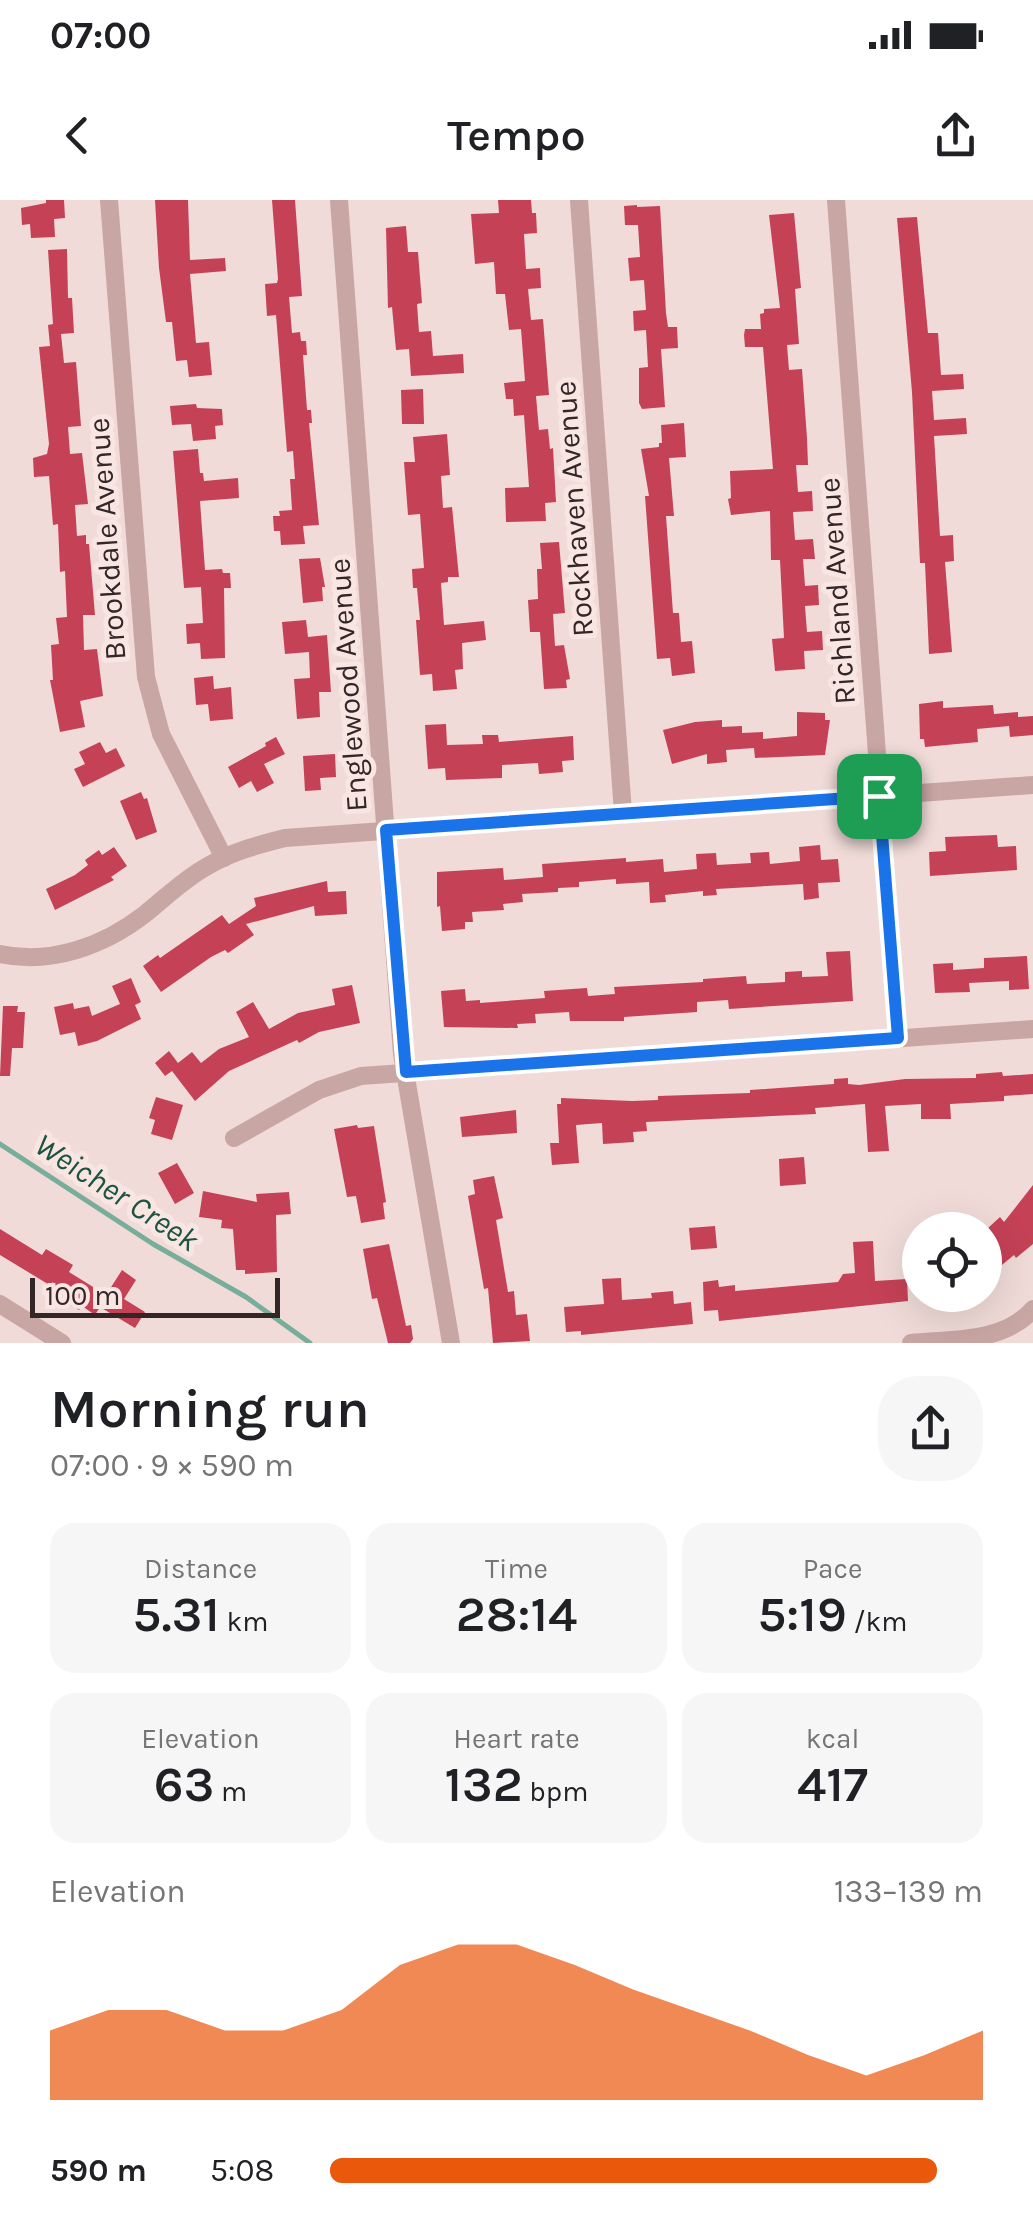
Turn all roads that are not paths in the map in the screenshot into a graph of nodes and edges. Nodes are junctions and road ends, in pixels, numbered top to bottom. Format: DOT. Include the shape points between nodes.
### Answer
graph roads {
  1 [pos="109,200"];
  2 [pos="340,200"];
  3 [pos="579,200"];
  4 [pos="836,200"];
  5 [pos="1033,785"];
  6 [pos="879,796"];
  7 [pos="623,813"];
  8 [pos="386,830"];
  9 [pos="224,858"];
  10 [pos="0,954"];
  11 [pos="1033,1029"];
  12 [pos="898,1038"];
  13 [pos="406,1072"];
  14 [pos="234,1138"];
  15 [pos="0,1304"];
  16 [pos="1033,1309"];
  17 [pos="62,1343"];
  18 [pos="451,1343"];
  19 [pos="910,1343"];
  1 -- 9 [label="street, Brookdale Avenue" via="146,677 162,734"];
  2 -- 8 [label="street, Englewood Avenue"];
  3 -- 7 [label="street, Rockhaven Avenue"];
  4 -- 6 [label="street, Richland Avenue"];
  5 -- 6 [label="street"];
  6 -- 7 [label="street"];
  6 -- 12 [label="street, Richland Avenue"];
  7 -- 8 [label="street"];
  8 -- 9 [label="street" via="285,838"];
  8 -- 13 [label="street, Englewood Avenue"];
  9 -- 10 [label="street" via="120,932 83,949 33,958"];
  11 -- 12 [label="street"];
  12 -- 13 [label="street"];
  13 -- 14 [label="street" via="339,1081"];
  13 -- 18 [label="street, Englewood Avenue"];
  15 -- 17 [label="street"];
  16 -- 19 [label="street" via="1001,1333"];
}
